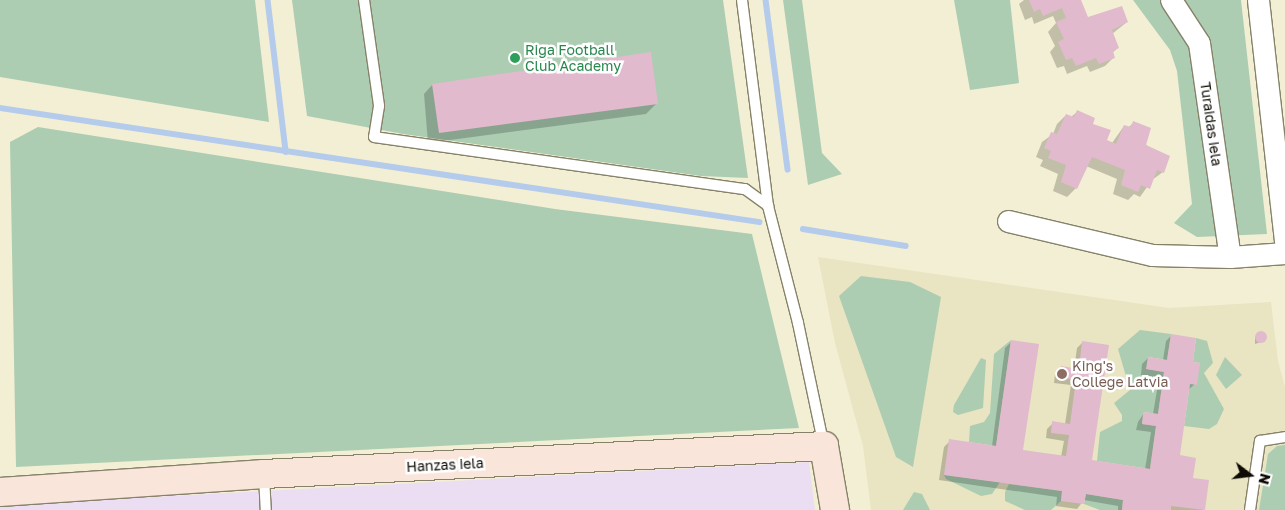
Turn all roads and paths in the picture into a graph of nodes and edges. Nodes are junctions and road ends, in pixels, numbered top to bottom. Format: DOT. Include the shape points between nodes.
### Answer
graph roads {
  1 [pos="364,0"];
  2 [pos="742,0"];
  3 [pos="1171,0"];
  4 [pos="1258,0"];
  5 [pos="768,206"];
  6 [pos="1008,221"];
  7 [pos="1285,241"];
  8 [pos="1285,253"];
  9 [pos="1230,257"];
  10 [pos="1285,437"];
  11 [pos="824,446"];
  12 [pos="264,474"];
  13 [pos="0,492"];
  14 [pos="266,510"];
  15 [pos="835,510"];
  16 [pos="1250,510"];
  1 -- 5 [label="lane" via="379,106 374,137 745,189"];
  2 -- 5 [label="lane"];
  3 -- 9 [label="street, Turaidas iela" via="1199,43"];
  4 -- 7 [label="street"];
  5 -- 11 [label="lane" via="794,304"];
  6 -- 9 [label="street" via="1152,255"];
  8 -- 9 [label="street"];
  10 -- 16 [label="lane" via="1260,441"];
  11 -- 12 [label="street, Hanzas iela"];
  11 -- 15 [label="street"];
  12 -- 13 [label="street, Hanzas iela"];
  12 -- 14 [label="lane"];
}
